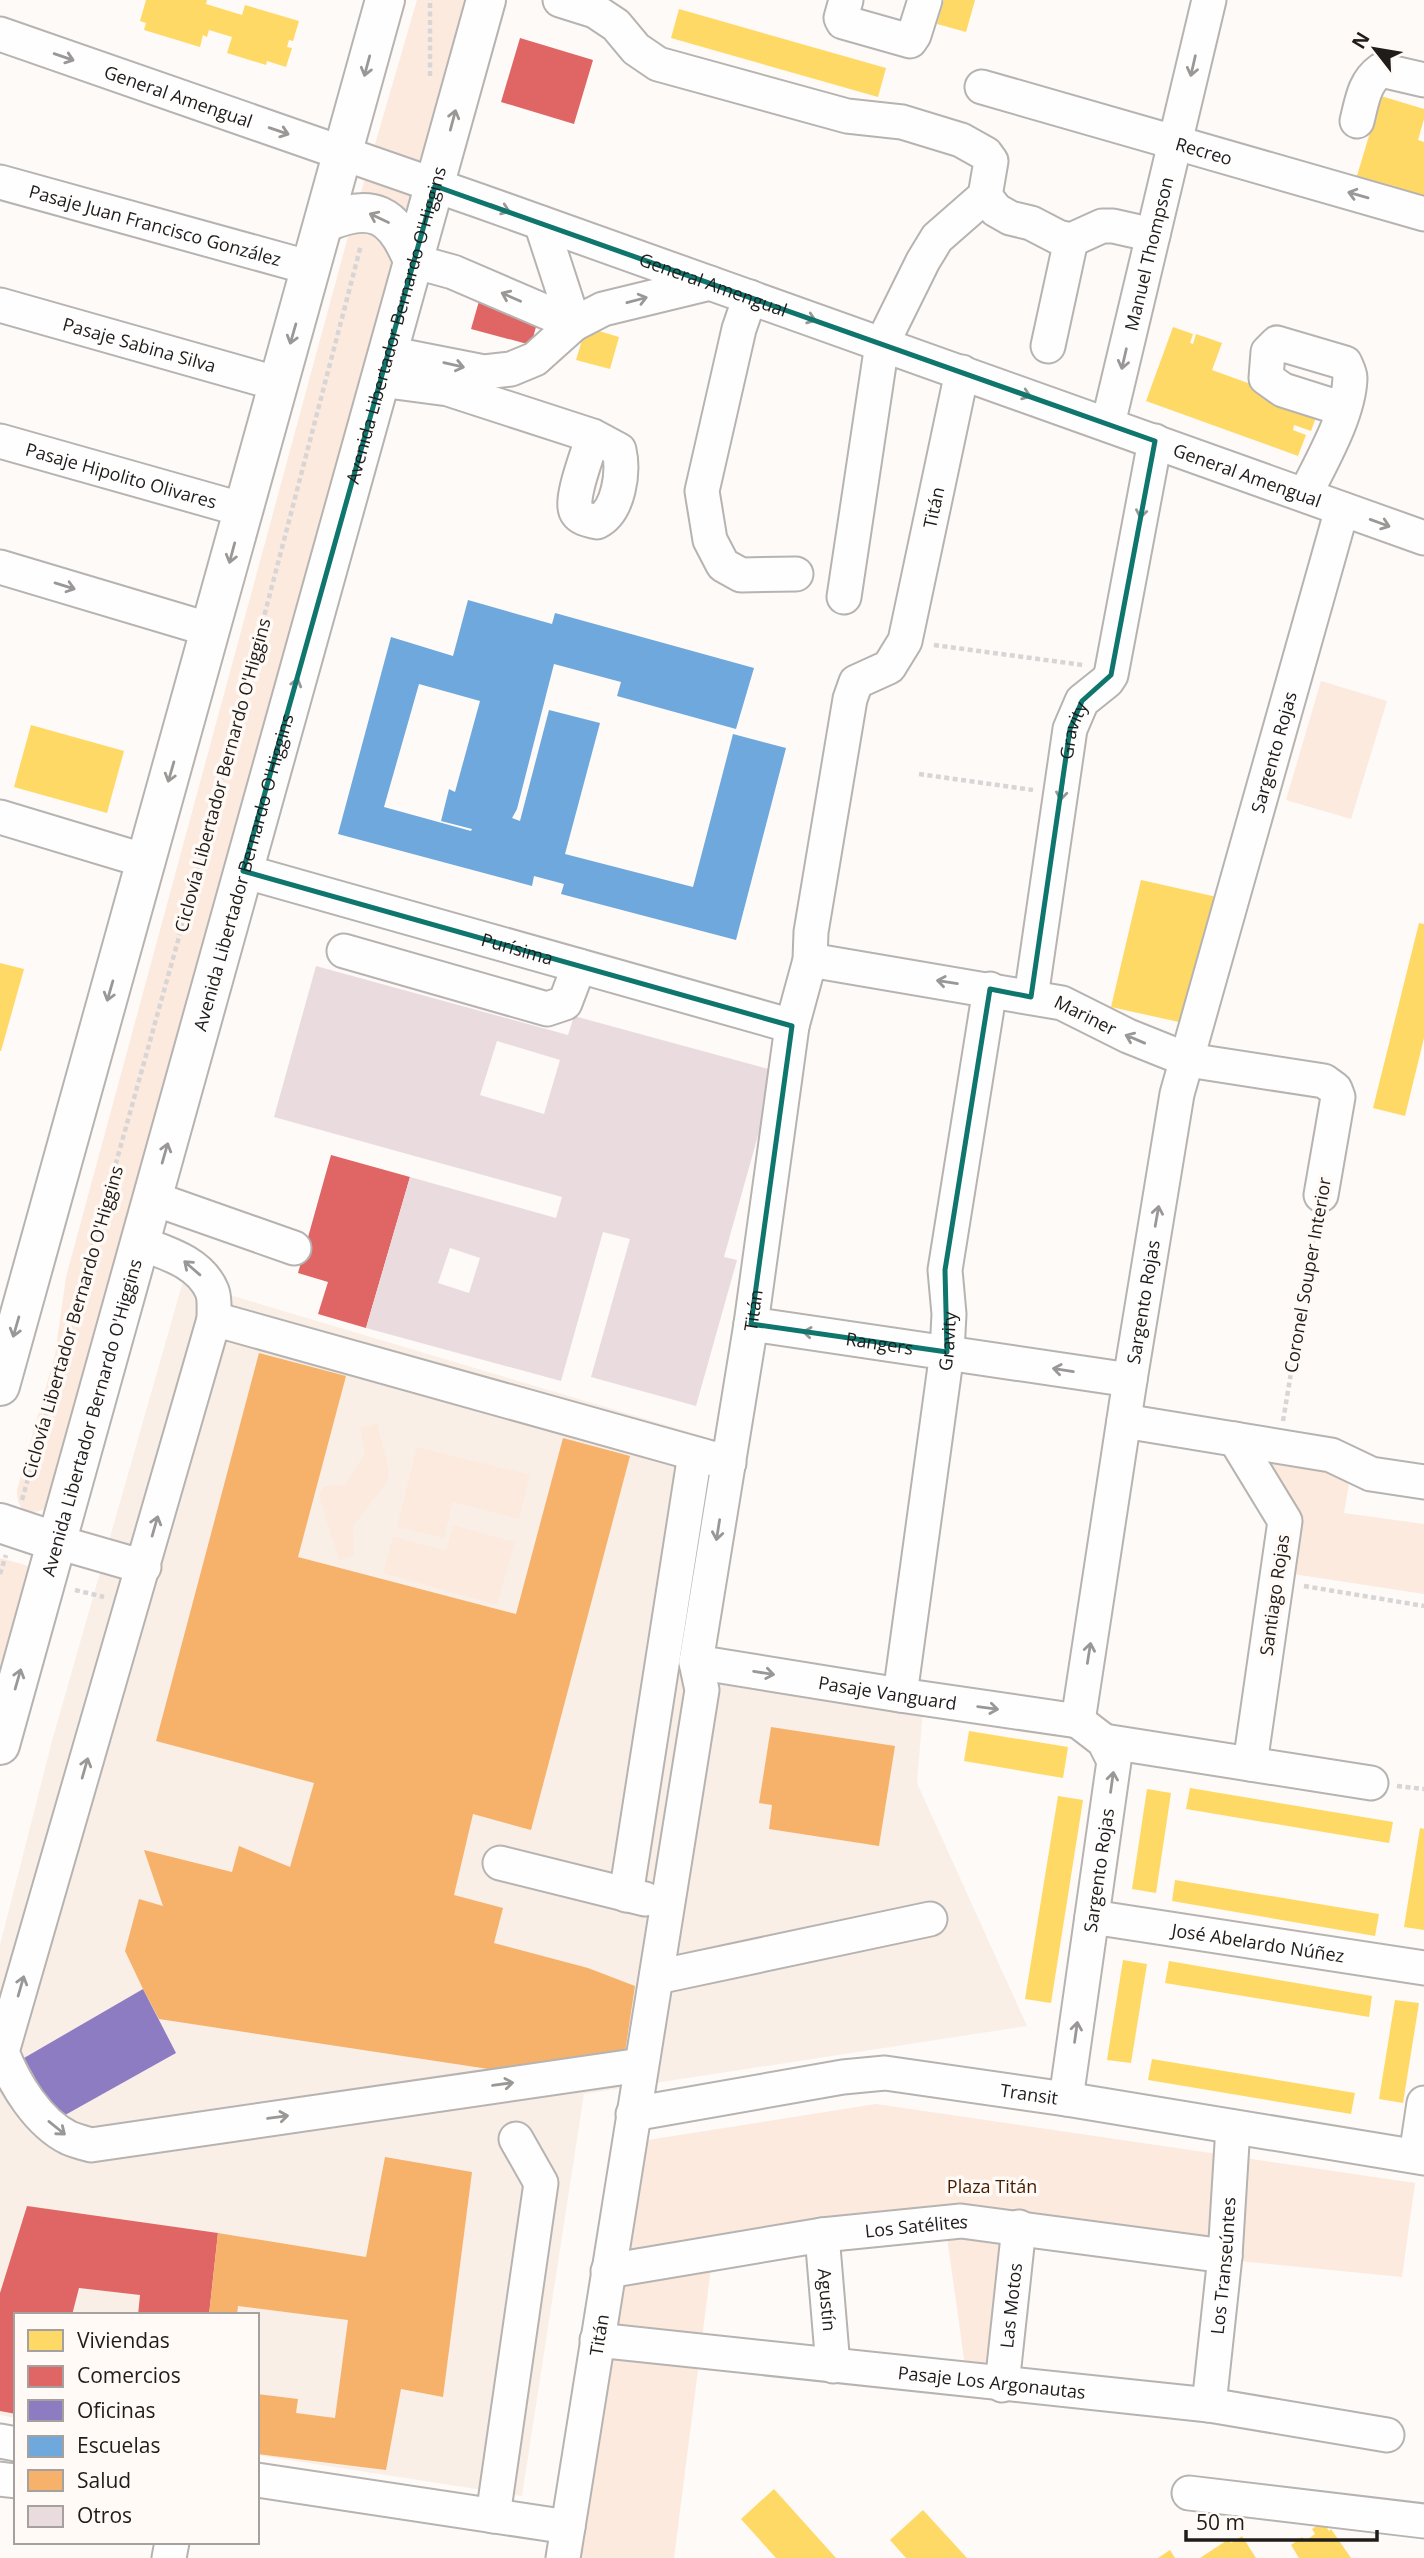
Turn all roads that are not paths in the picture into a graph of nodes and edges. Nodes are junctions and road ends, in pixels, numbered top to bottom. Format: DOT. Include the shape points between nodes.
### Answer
graph roads {
  1 [pos="385,0"];
  2 [pos="486,0"];
  3 [pos="560,0"];
  4 [pos="846,0"];
  5 [pos="925,0"];
  6 [pos="1209,0"];
  7 [pos="0,34"];
  8 [pos="1424,80"];
  9 [pos="982,87"];
  10 [pos="1357,121"];
  11 [pos="1176,142"];
  12 [pos="343,153"];
  13 [pos="0,181"];
  14 [pos="435,186"];
  15 [pos="985,196"];
  16 [pos="1424,214"];
  17 [pos="324,223"];
  18 [pos="541,223"];
  19 [pos="1153,234"];
  20 [pos="1071,240"];
  21 [pos="413,261"];
  22 [pos="311,268"];
  23 [pos="710,283"];
  24 [pos="750,297"];
  25 [pos="0,305"];
  26 [pos="574,324"];
  27 [pos="881,344"];
  28 [pos="1048,346"];
  29 [pos="383,366"];
  30 [pos="962,372"];
  31 [pos="279,384"];
  32 [pos="1343,410"];
  33 [pos="1108,424"];
  34 [pos="593,436"];
  35 [pos="0,441"];
  36 [pos="1155,441"];
  37 [pos="1305,495"];
  38 [pos="1342,509"];
  39 [pos="244,510"];
  40 [pos="1424,538"];
  41 [pos="0,567"];
  42 [pos="796,574"];
  43 [pos="844,597"];
  44 [pos="211,629"];
  45 [pos="0,817"];
  46 [pos="146,861"];
  47 [pos="243,872"];
  48 [pos="344,951"];
  49 [pos="810,960"];
  50 [pos="579,966"];
  51 [pos="989,989"];
  52 [pos="1031,996"];
  53 [pos="792,1026"];
  54 [pos="1188,1060"];
  55 [pos="1337,1105"];
  56 [pos="1321,1195"];
  57 [pos="152,1198"];
  58 [pos="140,1243"];
  59 [pos="294,1248"];
  60 [pos="214,1319"];
  61 [pos="751,1324"];
  62 [pos="947,1352"];
  63 [pos="1130,1380"];
  64 [pos="0,1386"];
  65 [pos="1124,1420"];
  66 [pos="1235,1439"];
  67 [pos="695,1454"];
  68 [pos="729,1463"];
  69 [pos="1424,1482"];
  70 [pos="7,1526"];
  71 [pos="57,1542"];
  72 [pos="144,1567"];
  73 [pos="696,1662"];
  74 [pos="900,1695"];
  75 [pos="1078,1721"];
  76 [pos="1104,1741"];
  77 [pos="0,1745"];
  78 [pos="1250,1764"];
  79 [pos="1371,1783"];
  80 [pos="500,1863"];
  81 [pos="626,1895"];
  82 [pos="668,1905"];
  83 [pos="1093,1917"];
  84 [pos="930,1919"];
  85 [pos="1424,1968"];
  86 [pos="657,1977"];
  87 [pos="1,2052"];
  88 [pos="641,2064"];
  89 [pos="1066,2099"];
  90 [pos="1424,2103"];
  91 [pos="633,2113"];
  92 [pos="1233,2127"];
  93 [pos="516,2139"];
  94 [pos="1420,2157"];
  95 [pos="1019,2227"];
  96 [pos="822,2235"];
  97 [pos="1226,2256"];
  98 [pos="608,2271"];
  99 [pos="597,2340"];
  100 [pos="833,2366"];
  101 [pos="1002,2385"];
  102 [pos="1209,2405"];
  103 [pos="1387,2435"];
  104 [pos="259,2480"];
  105 [pos="1189,2493"];
  106 [pos="493,2516"];
  107 [pos="1424,2521"];
  108 [pos="565,2542"];
  1 -- 12 [label="main road, one-way"];
  14 -- 2 [label="main road, Avenida Libertador Bernardo O'Higgins, one-way"];
  3 -- 15 [label="street" via="595,11 658,64 847,116 902,122 961,140 991,161"];
  4 -- 5 [label="street" via="843,22 910,41"];
  6 -- 11 [label="street, Manuel Thompson, one-way"];
  7 -- 12 [label="street, General Amengual, one-way"];
  8 -- 10 [label="street" via="1381,70 1366,88"];
  9 -- 11 [label="street, Recreo"];
  16 -- 11 [label="street, Recreo, one-way"];
  11 -- 19 [label="street, Manuel Thompson"];
  12 -- 14 [label="street, General Amengual"];
  12 -- 17 [label="main road"];
  13 -- 22 [label="street, Pasaje Juan Francisco González"];
  14 -- 18 [label="street, General Amengual, one-way"];
  14 -- 21 [label="main road, Avenida Libertador Bernardo O'Higgins"];
  15 -- 20 [label="street" via="1010,218"];
  15 -- 27 [label="street" via="937,238"];
  21 -- 17 [label="main road, one-way" via="395,227 370,213 345,214"];
  17 -- 22 [label="main road"];
  18 -- 23 [label="street, General Amengual"];
  18 -- 26 [label="street"];
  19 -- 20 [label="street" via="1102,226"];
  19 -- 33 [label="street, Manuel Thompson, one-way"];
  20 -- 28 [label="street"];
  26 -- 21 [label="street, one-way" via="453,272"];
  21 -- 29 [label="main road, Avenida Libertador Bernardo O'Higgins"];
  22 -- 31 [label="main road, one-way"];
  23 -- 24 [label="street, General Amengual"];
  26 -- 23 [label="street, one-way" via="603,309"];
  24 -- 27 [label="street, General Amengual, one-way"];
  24 -- 42 [label="street" via="703,500 710,540 723,565 741,575"];
  25 -- 31 [label="street, Pasaje Sabina Silva"];
  29 -- 26 [label="street, one-way" via="484,372 511,369 535,359"];
  27 -- 30 [label="street, General Amengual"];
  27 -- 43 [label="street"];
  29 -- 34 [label="street"];
  47 -- 29 [label="main road, Avenida Libertador Bernardo O'Higgins, one-way"];
  30 -- 33 [label="street, General Amengual, one-way"];
  30 -- 49 [label="street, Titán" via="919,643 853,687"];
  31 -- 39 [label="main road"];
  32 -- 37 [label="street"];
  33 -- 36 [label="street, General Amengual"];
  35 -- 39 [label="street, Pasaje Hipolito Olivares"];
  36 -- 37 [label="street, General Amengual"];
  36 -- 52 [label="street, Gravity, one-way" via="1113,669 1107,681 1082,701 1070,729"];
  37 -- 38 [label="street, General Amengual"];
  38 -- 40 [label="street, General Amengual, one-way"];
  38 -- 54 [label="street, Sargento Rojas"];
  39 -- 44 [label="main road, one-way"];
  41 -- 44 [label="street, one-way"];
  44 -- 46 [label="main road, one-way"];
  45 -- 46 [label="street"];
  46 -- 64 [label="main road, one-way"];
  47 -- 50 [label="street, Purísima"];
  57 -- 47 [label="main road, Avenida Libertador Bernardo O'Higgins, one-way"];
  48 -- 50 [label="street" via="547,1009 565,1003"];
  51 -- 49 [label="street, Mariner, one-way"];
  49 -- 53 [label="street, Titán"];
  50 -- 53 [label="street, Purísima"];
  51 -- 52 [label="street, Mariner"];
  51 -- 62 [label="street, Gravity" via="945,1270"];
  54 -- 52 [label="street, Mariner, one-way" via="1062,1003"];
  53 -- 61 [label="street, Titán"];
  54 -- 55 [label="street, Mariner" via="1324,1081 1335,1090"];
  63 -- 54 [label="street, Sargento Rojas, one-way" via="1177,1094"];
  55 -- 56 [label="street, Coronel Souper Interior"];
  57 -- 58 [label="main road, Avenida Libertador Bernardo O'Higgins"];
  57 -- 59 [label="street"];
  60 -- 58 [label="street, one-way" via="213,1292 200,1275 181,1259"];
  58 -- 71 [label="main road, Avenida Libertador Bernardo O'Higgins"];
  60 -- 67 [label="street"];
  72 -- 60 [label="street, one-way"];
  62 -- 61 [label="street, Rangers, one-way"];
  61 -- 68 [label="street, Titán"];
  63 -- 62 [label="street, Rangers, one-way"];
  62 -- 74 [label="street, Gravity"];
  63 -- 65 [label="street, Sargento Rojas"];
  65 -- 66 [label="street"];
  75 -- 65 [label="street, Sargento Rojas, one-way"];
  66 -- 69 [label="street" via="1331,1455 1371,1474"];
  66 -- 78 [label="street, Santiago Rojas" via="1284,1521"];
  67 -- 68 [label="street"];
  67 -- 81 [label="street"];
  68 -- 73 [label="street, Titán, one-way"];
  70 -- 71 [label="main road"];
  71 -- 72 [label="street"];
  77 -- 71 [label="main road, Avenida Libertador Bernardo O'Higgins, one-way"];
  87 -- 72 [label="street, one-way"];
  73 -- 74 [label="street, Pasaje Vanguard, one-way"];
  73 -- 82 [label="street, Titán" via="702,1690"];
  74 -- 75 [label="street, Pasaje Vanguard, one-way"];
  75 -- 76 [label="street"];
  76 -- 78 [label="street"];
  83 -- 76 [label="street, Sargento Rojas, one-way" via="1114,1762"];
  78 -- 79 [label="street"];
  80 -- 81 [label="street"];
  81 -- 82 [label="street"];
  82 -- 86 [label="street, Titán"];
  83 -- 85 [label="street, José Abelardo Núñez"];
  89 -- 83 [label="street, Sargento Rojas, one-way"];
  84 -- 86 [label="street"];
  86 -- 88 [label="street, Titán"];
  87 -- 88 [label="street, one-way" via="12,2077 42,2117 68,2137 91,2145"];
  88 -- 91 [label="street, Titán"];
  89 -- 91 [label="street, Transit" via="885,2073"];
  89 -- 92 [label="street, Transit"];
  90 -- 94 [label="street"];
  91 -- 98 [label="street, Titán"];
  92 -- 94 [label="street, Transit"];
  92 -- 97 [label="street, Los Transeúntes"];
  93 -- 106 [label="street" via="541,2183"];
  95 -- 96 [label="street, Los Satélites" via="961,2221"];
  95 -- 97 [label="street, Los Satélites"];
  95 -- 101 [label="street, Las Motos"];
  96 -- 98 [label="street, Los Satélites"];
  96 -- 100 [label="street, Agustín"];
  97 -- 102 [label="street, Los Transeúntes"];
  98 -- 99 [label="street, Titán"];
  99 -- 100 [label="street, Pasaje Los Argonautas"];
  99 -- 108 [label="street, Titán"];
  100 -- 101 [label="street, Pasaje Los Argonautas"];
  101 -- 102 [label="street, Pasaje Los Argonautas"];
  102 -- 103 [label="street, Pasaje Los Argonautas"];
  104 -- 106 [label="street"];
  105 -- 107 [label="street"];
  106 -- 108 [label="street"];
}
